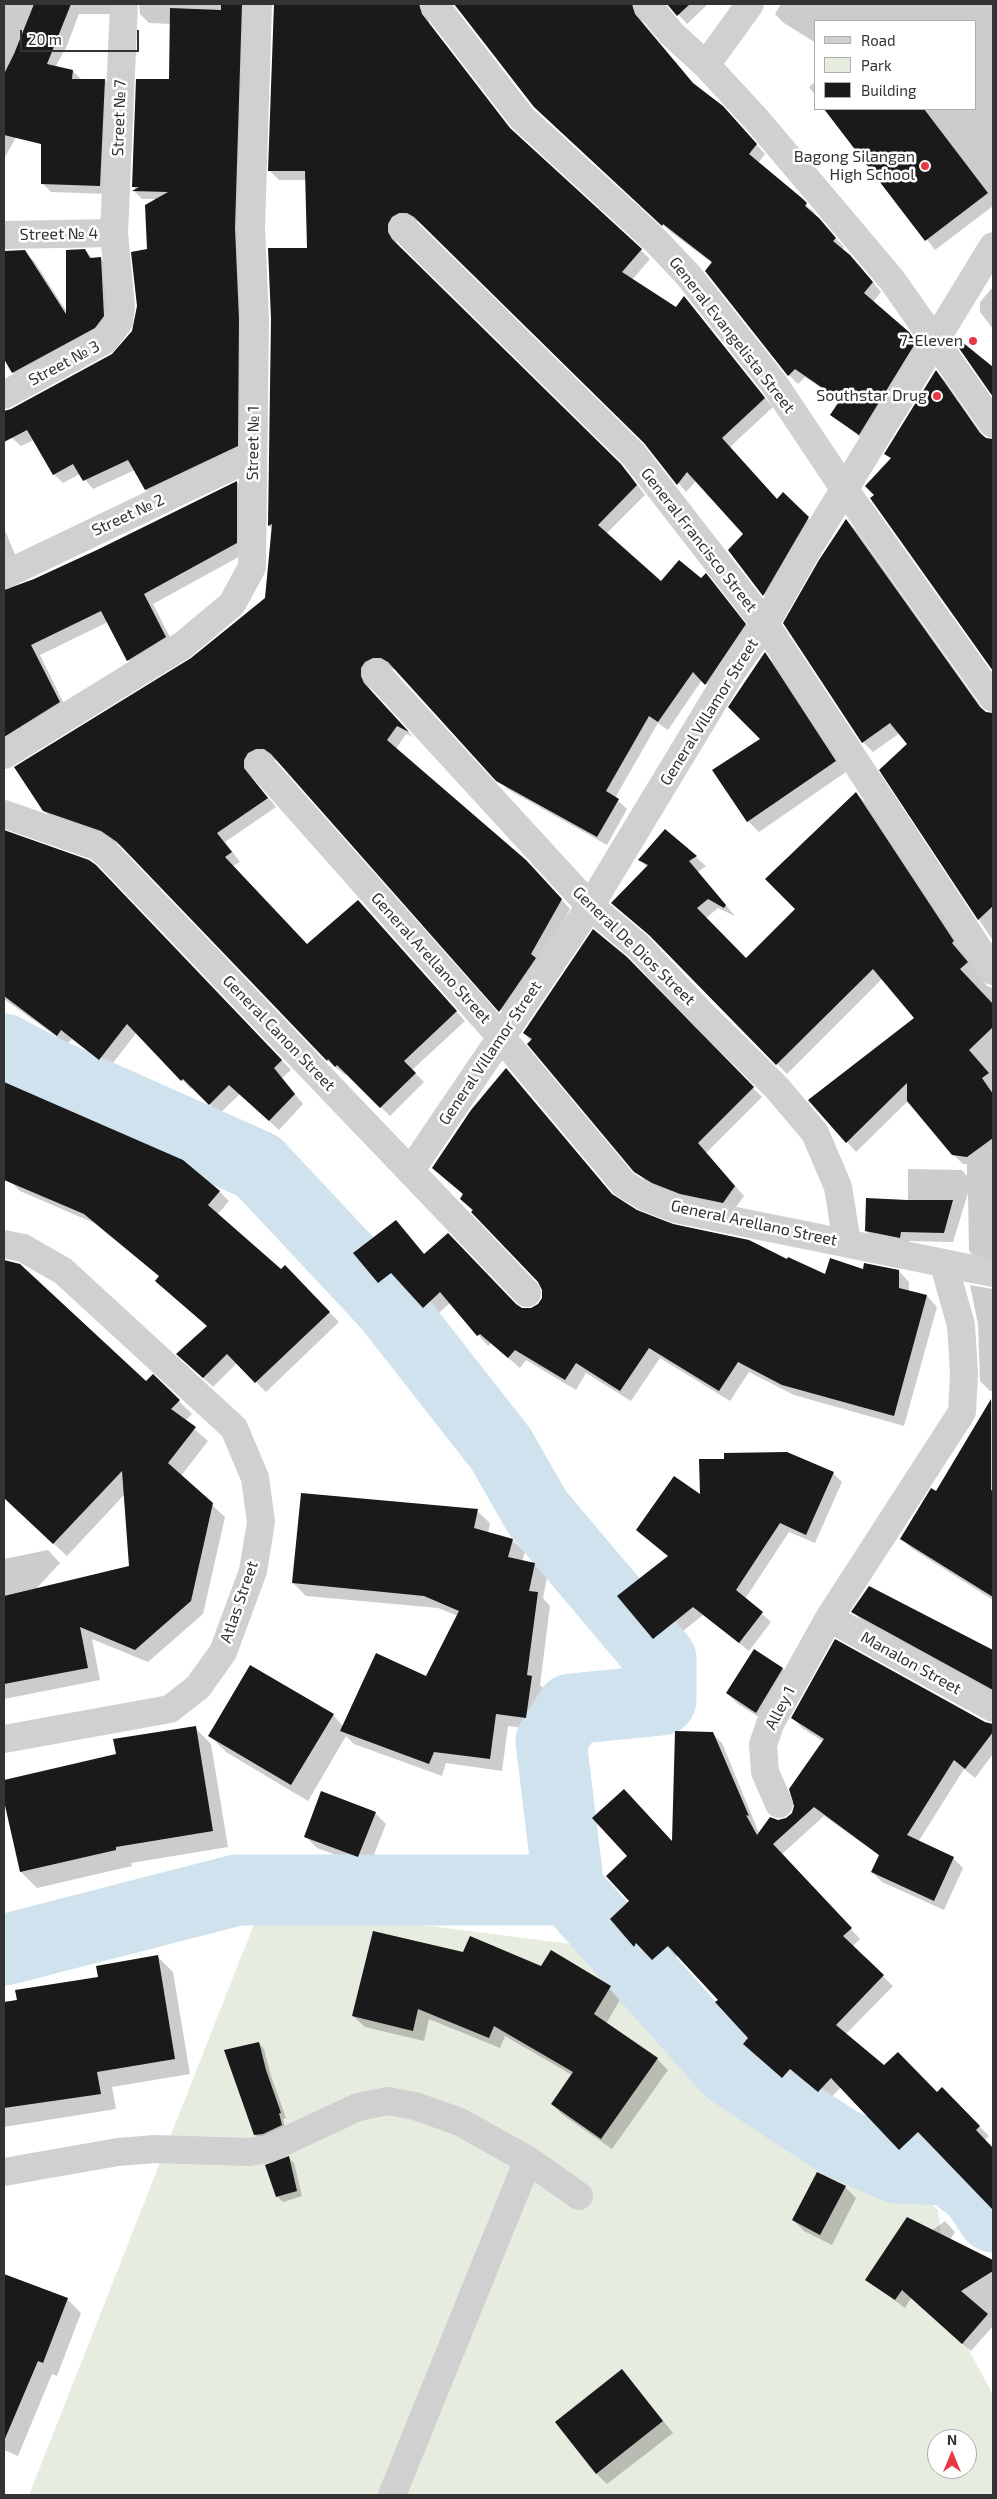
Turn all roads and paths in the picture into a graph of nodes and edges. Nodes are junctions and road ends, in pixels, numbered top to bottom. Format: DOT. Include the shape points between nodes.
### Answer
graph roads {
  1 [pos="124,4"];
  2 [pos="258,4"];
  3 [pos="434,4"];
  4 [pos="647,4"];
  5 [pos="750,4"];
  6 [pos="706,64"];
  7 [pos="403,228"];
  8 [pos="114,233"];
  9 [pos="4,235"];
  10 [pos="993,246"];
  11 [pos="936,342"];
  12 [pos="4,395"];
  13 [pos="993,424"];
  14 [pos="253,456"];
  15 [pos="845,490"];
  16 [pos="4,575"];
  17 [pos="765,624"];
  18 [pos="376,673"];
  19 [pos="993,698"];
  20 [pos="4,755"];
  21 [pos="258,764"];
  22 [pos="4,814"];
  23 [pos="590,906"];
  24 [pos="993,971"];
  25 [pos="501,1036"];
  26 [pos="411,1170"];
  27 [pos="847,1242"];
  28 [pos="4,1244"];
  29 [pos="944,1265"];
  30 [pos="993,1273"];
  31 [pos="527,1292"];
  32 [pos="829,1618"];
  33 [pos="993,1708"];
  34 [pos="4,1739"];
  35 [pos="779,1804"];
  36 [pos="528,2160"];
  37 [pos="4,2172"];
  38 [pos="580,2196"];
  39 [pos="392,2495"];
  1 -- 8 [label="street, Street № 7"];
  2 -- 14 [label="street, Street № 1" via="251,228 255,319"];
  3 -- 15 [label="street, General Evangelista Street" via="522,118 656,241 688,275 775,385"];
  4 -- 6 [label="street" via="672,34"];
  5 -- 6 [label="street"];
  6 -- 11 [label="street" via="892,280"];
  7 -- 17 [label="street, General Francisco Street" via="633,454"];
  8 -- 9 [label="street, Street № 4"];
  8 -- 12 [label="street, Street № 3" via="121,307 119,322 106,340"];
  10 -- 11 [label="street, General Villamor Street"];
  11 -- 13 [label="street"];
  11 -- 15 [label="street, General Villamor Street"];
  14 -- 16 [label="street, Street № 2"];
  14 -- 20 [label="street, Street № 1" via="252,567 232,604 183,645"];
  15 -- 17 [label="street, General Villamor Street"];
  15 -- 19 [label="street, General Evangelista Street"];
  17 -- 23 [label="street, General Villamor Street" via="727,680"];
  17 -- 24 [label="street, General Francisco Street"];
  18 -- 23 [label="street, General De Dios Street"];
  21 -- 25 [label="street, General Arellano Street"];
  22 -- 26 [label="street, General Canon Street" via="96,846 106,853"];
  23 -- 25 [label="street, General Villamor Street"];
  23 -- 27 [label="street, General De Dios Street" via="638,946 777,1088 815,1133 838,1187"];
  25 -- 26 [label="street, General Villamor Street"];
  25 -- 27 [label="street, General Arellano Street" via="624,1184 676,1209"];
  26 -- 31 [label="street, General Canon Street"];
  27 -- 29 [label="street, General Arellano Street"];
  28 -- 34 [label="street, Atlas Street" via="23,1248 62,1272 234,1428 255,1478 261,1522 253,1571 223,1652 198,1687 170,1709"];
  29 -- 30 [label="street, General Arellano Street"];
  29 -- 32 [label="street, Alley 1" via="961,1325 962,1412"];
  32 -- 33 [label="street, Manalon Street"];
  32 -- 35 [label="street, Alley 1" via="770,1724 763,1745 765,1772"];
  36 -- 37 [label="street" via="460,2122 416,2106 388,2101 358,2107 268,2149 249,2152 155,2149 118,2152"];
  36 -- 38 [label="street"];
  36 -- 39 [label="street"];
}
